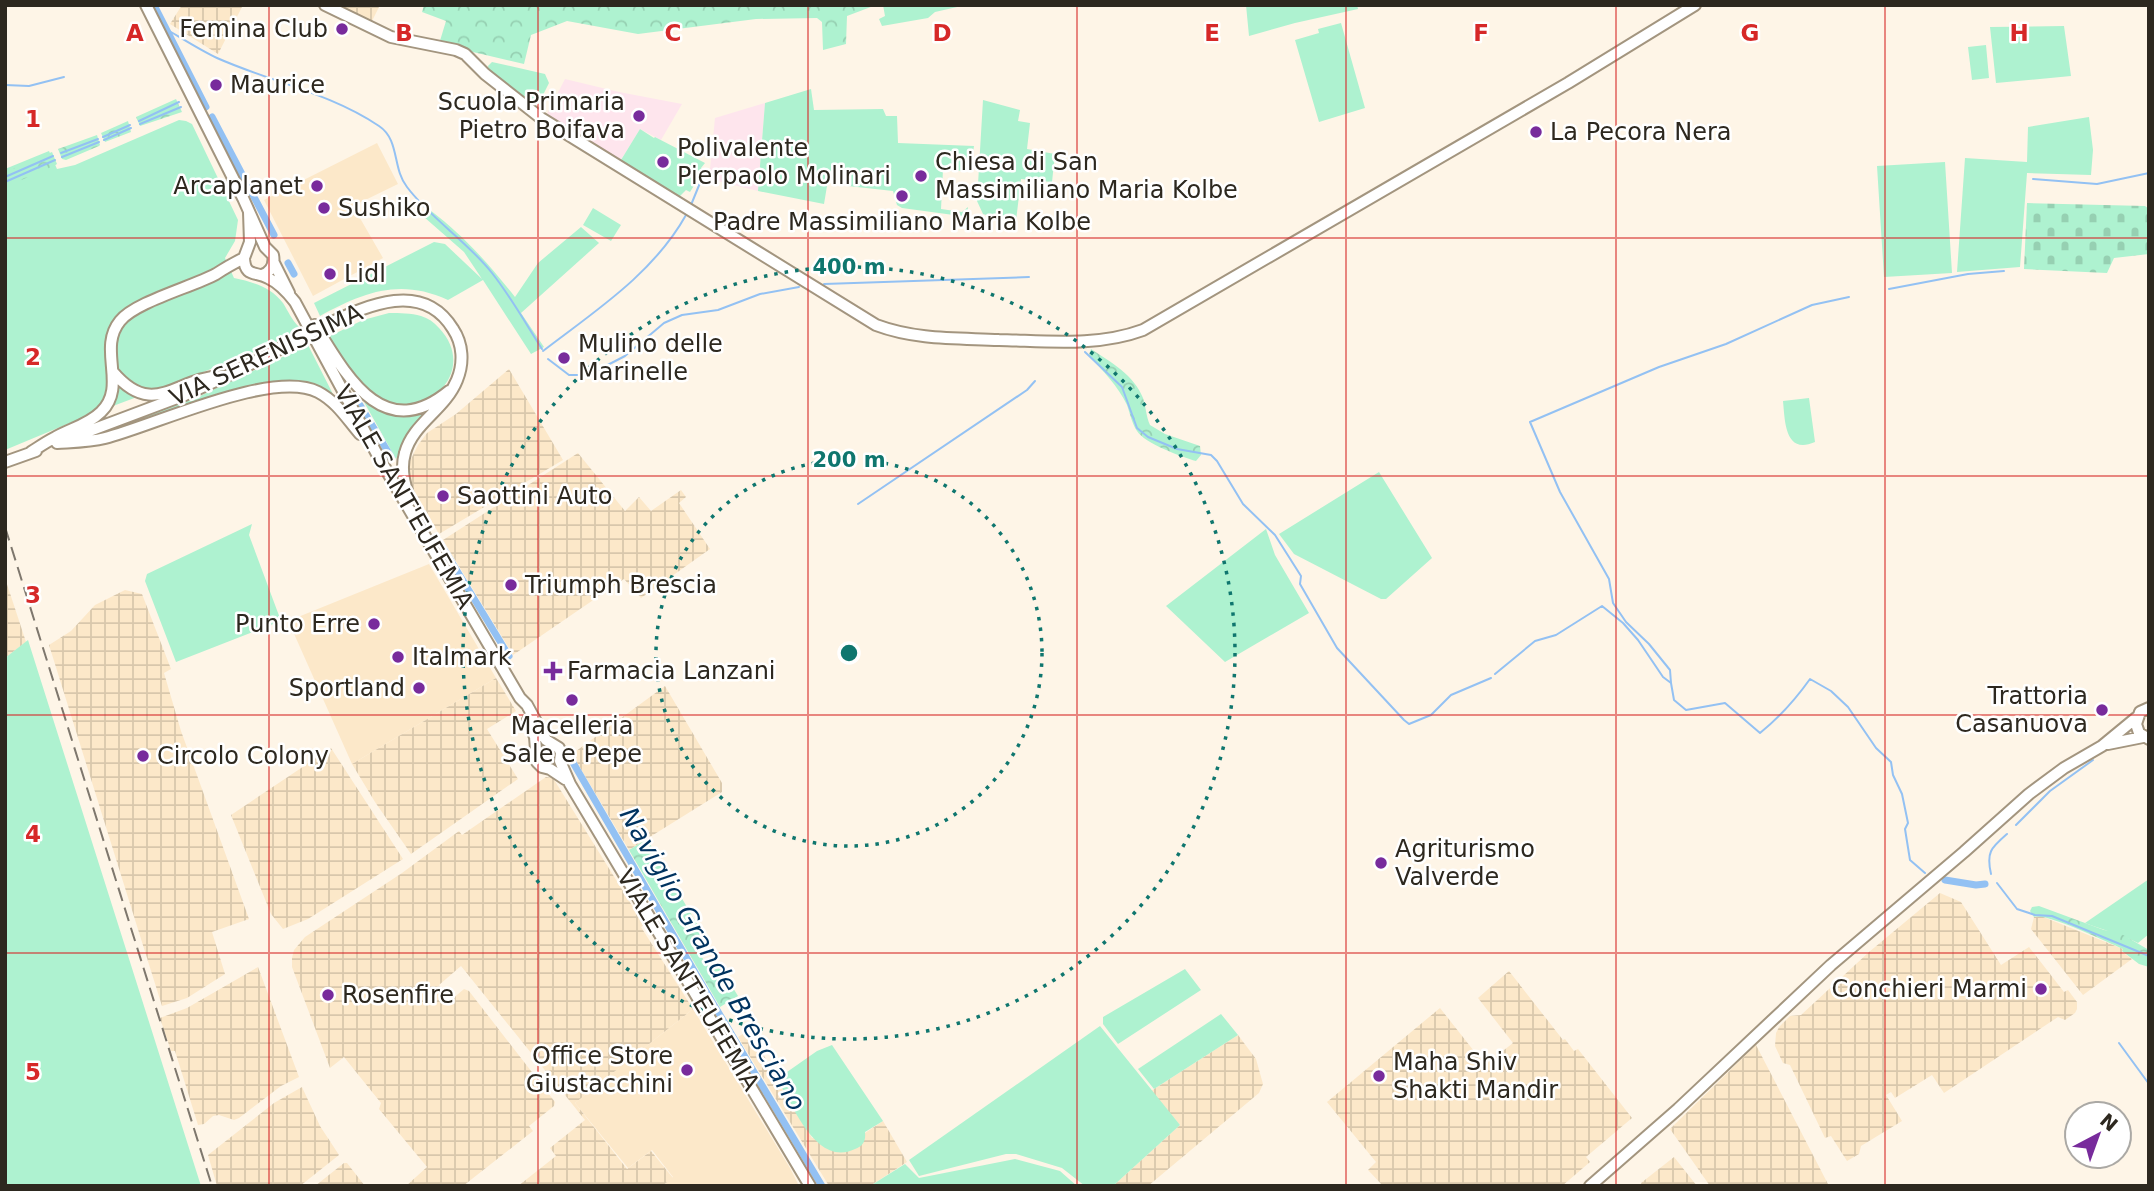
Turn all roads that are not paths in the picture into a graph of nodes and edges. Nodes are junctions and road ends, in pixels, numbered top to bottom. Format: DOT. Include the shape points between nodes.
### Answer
graph roads {
  1 [pos="146,5"];
  2 [pos="325,5"];
  3 [pos="1695,5"];
  4 [pos="249,212"];
  5 [pos="265,247"];
  6 [pos="246,254"];
  7 [pos="274,263"];
  8 [pos="248,271"];
  9 [pos="217,273"];
  10 [pos="262,275"];
  11 [pos="293,299"];
  12 [pos="113,372"];
  13 [pos="229,375"];
  14 [pos="454,387"];
  15 [pos="57,443"];
  16 [pos="375,450"];
  17 [pos="31,452"];
  18 [pos="5,462"];
  19 [pos="415,517"];
  20 [pos="520,698"];
  21 [pos="2149,708"];
  22 [pos="2136,718"];
  23 [pos="2146,738"];
  24 [pos="549,743"];
  25 [pos="2102,746"];
  26 [pos="536,750"];
  27 [pos="560,761"];
  28 [pos="550,769"];
  29 [pos="570,784"];
  30 [pos="783,1141"];
  31 [pos="804,1186"];
  32 [pos="810,1186"];
  33 [pos="1590,1186"];
  1 -- 4 [label="main road"];
  2 -- 3 [label="main road" via="391,37 465,54 541,118 883,328 914,336 1089,342 1143,330"];
  4 -- 5 [label="main road"];
  4 -- 6 [label="main road" via="251,234"];
  5 -- 6 [label="main road" via="255,246"];
  5 -- 7 [label="main road" via="272,252"];
  6 -- 8 [label="main road"];
  6 -- 9 [label="main road"];
  7 -- 10 [label="main road"];
  7 -- 11 [label="main road, VIALE SANT'EUFEMIA"];
  8 -- 9 [label="main road"];
  8 -- 10 [label="main road"];
  9 -- 12 [label="main road" via="122,319 110,342"];
  10 -- 11 [label="main road, VIALE SANT'EUFEMIA"];
  11 -- 14 [label="main road" via="357,387 380,405 416,410"];
  11 -- 16 [label="main road, VIALE SANT'EUFEMIA"];
  12 -- 13 [label="main road" via="131,390 152,395 207,376"];
  12 -- 17 [label="main road" via="111,397 101,412"];
  13 -- 14 [label="main road, VIA SERENISSIMA, bridge" via="351,313 392,300 413,301 447,320 459,341 461,362"];
  13 -- 15 [label="main road, VIA SERENISSIMA"];
  14 -- 19 [label="main road, VIA SERENISSIMA" via="408,444 404,482"];
  15 -- 16 [label="main road" via="103,439 240,394 299,387 334,402"];
  15 -- 17 [label="main road, VIA SERENISSIMA"];
  16 -- 19 [label="main road, VIALE SANT'EUFEMIA"];
  17 -- 18 [label="main road, VIA SERENISSIMA"];
  19 -- 20 [label="main road, VIALE SANT'EUFEMIA"];
  20 -- 24 [label="main road, VIALE SANT'EUFEMIA"];
  20 -- 26 [label="main road, VIALE SANT'EUFEMIA"];
  21 -- 22 [label="main road"];
  22 -- 23 [label="main road" via="2137,729"];
  22 -- 25 [label="main road"];
  23 -- 25 [label="main road"];
  24 -- 26 [label="main road"];
  24 -- 27 [label="main road, VIALE SANT'EUFEMIA" via="559,748"];
  25 -- 33 [label="main road" via="2029,793 1831,965"];
  26 -- 28 [label="main road, VIALE SANT'EUFEMIA" via="539,765"];
  27 -- 28 [label="main road"];
  27 -- 29 [label="main road, VIALE SANT'EUFEMIA"];
  28 -- 29 [label="main road, VIALE SANT'EUFEMIA"];
  29 -- 30 [label="main road, VIALE SANT'EUFEMIA"];
  30 -- 31 [label="main road, VIALE SANT'EUFEMIA"];
  30 -- 32 [label="main road, VIALE SANT'EUFEMIA"];
}
